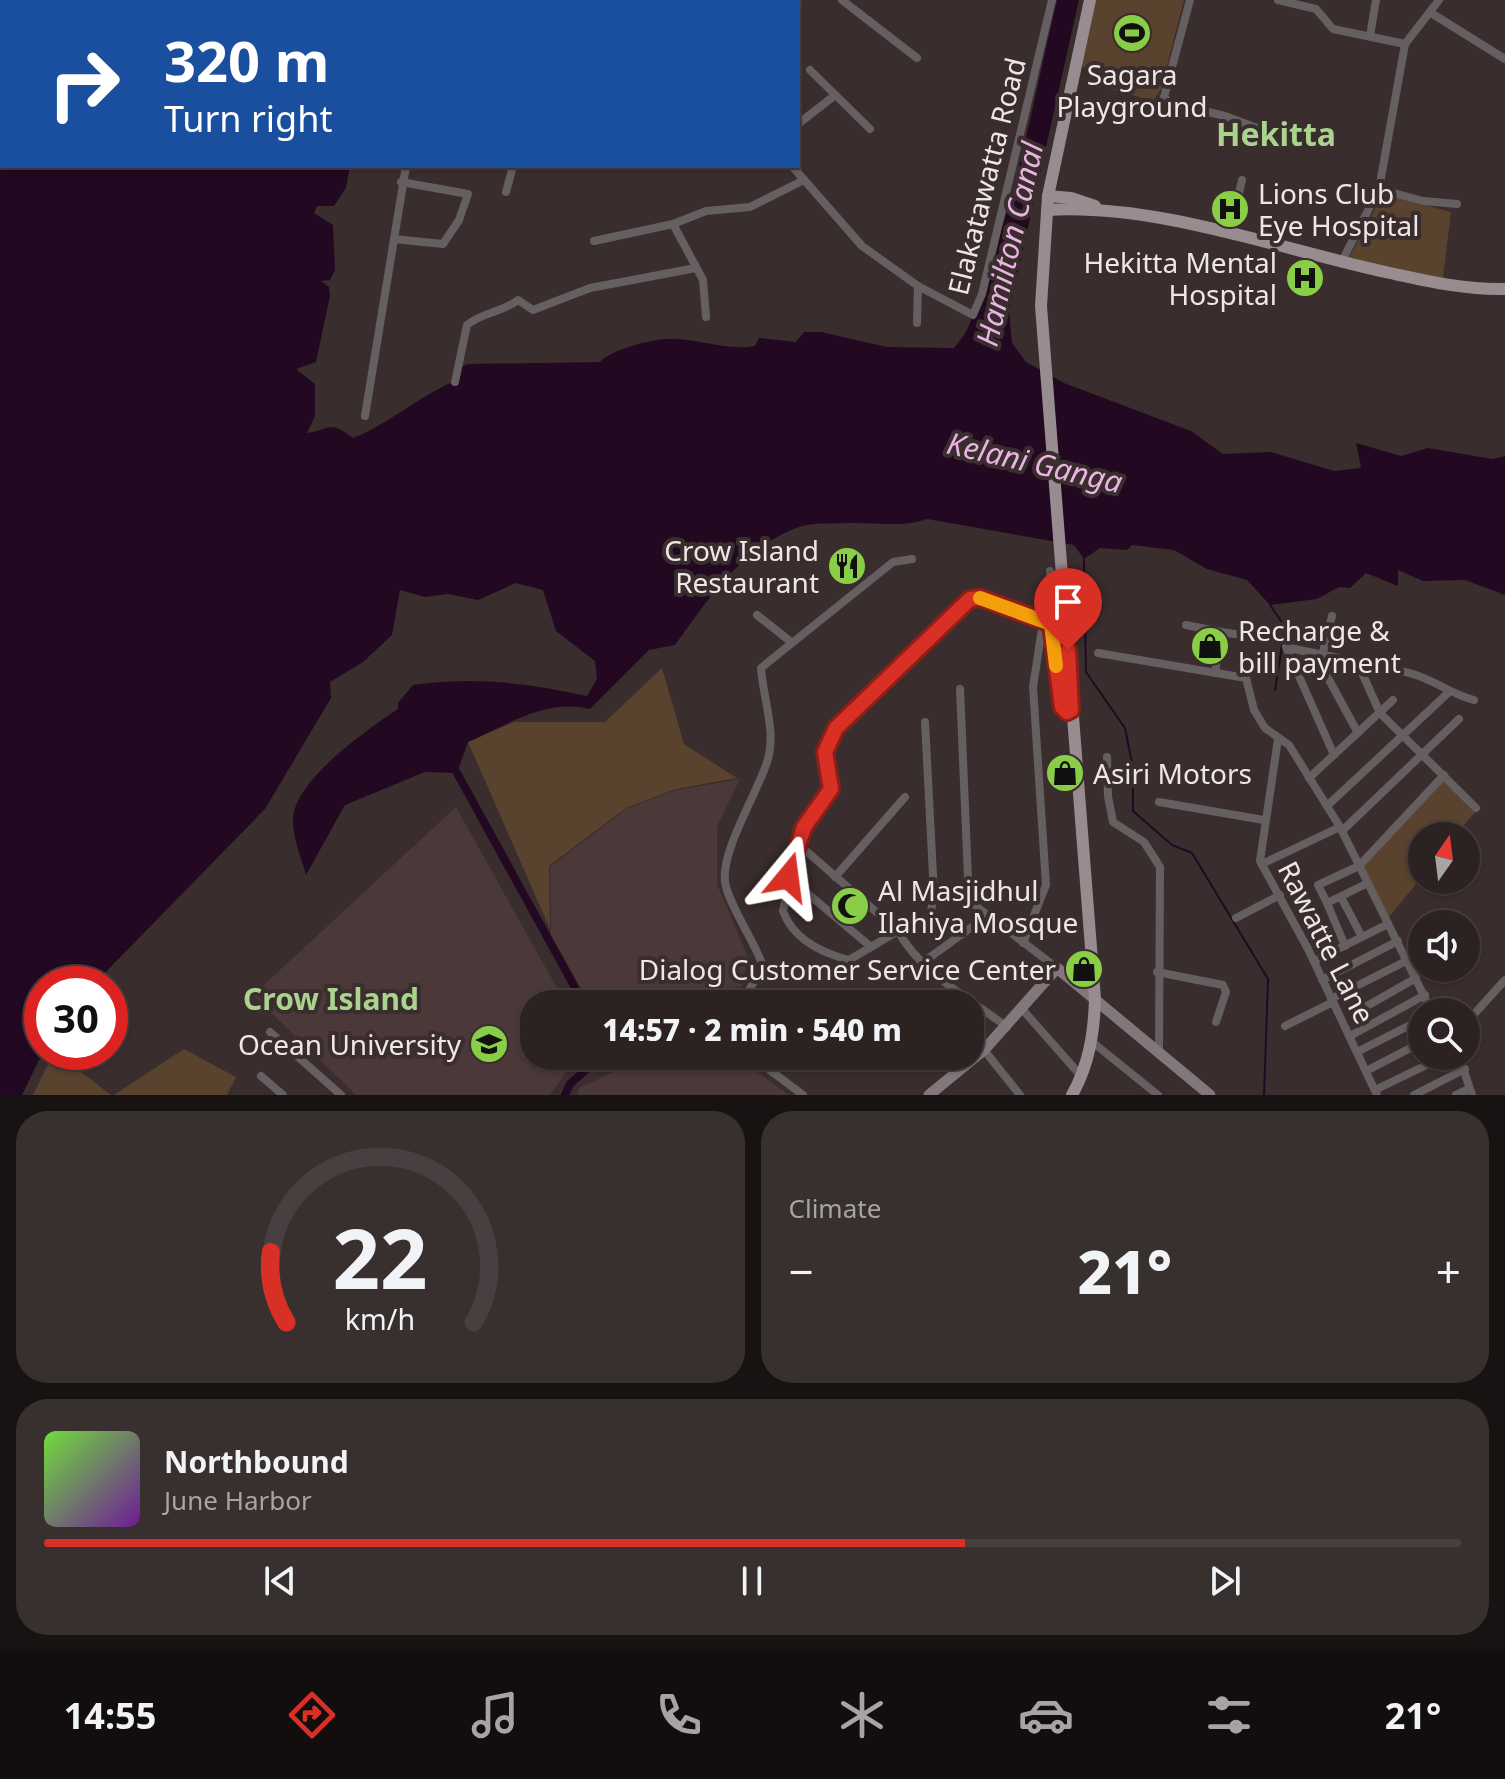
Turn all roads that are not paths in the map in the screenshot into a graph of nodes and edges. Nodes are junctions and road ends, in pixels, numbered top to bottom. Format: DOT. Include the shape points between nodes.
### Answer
graph roads {
  1 [pos="842,0"];
  2 [pos="1052,0"];
  3 [pos="1090,0"];
  4 [pos="1190,0"];
  5 [pos="1278,0"];
  6 [pos="1320,0"];
  7 [pos="1376,0"];
  8 [pos="1439,0"];
  9 [pos="1318,11"];
  10 [pos="1431,13"];
  11 [pos="1370,36"];
  12 [pos="1405,44"];
  13 [pos="917,58"];
  14 [pos="1505,59"];
  15 [pos="810,70"];
  16 [pos="834,96"];
  17 [pos="800,122"];
  18 [pos="870,129"];
  19 [pos="1268,132"];
  20 [pos="405,168"];
  21 [pos="512,168"];
  22 [pos="794,168"];
  23 [pos="804,180"];
  24 [pos="1242,180"];
  25 [pos="401,182"];
  26 [pos="1379,189"];
  27 [pos="506,192"];
  28 [pos="1048,203"];
  29 [pos="1457,204"];
  30 [pos="673,224"];
  31 [pos="1230,231"];
  32 [pos="394,239"];
  33 [pos="594,241"];
  34 [pos="1341,263"];
  35 [pos="696,268"];
  36 [pos="918,286"];
  37 [pos="1505,289"];
  38 [pos="706,317"];
  39 [pos="917,323"];
  40 [pos="455,382"];
  41 [pos="365,416"];
  42 [pos="912,559"];
  43 [pos="1050,571"];
  44 [pos="757,615"];
  45 [pos="1332,616"];
  46 [pos="1047,623"];
  47 [pos="1186,625"];
  48 [pos="1221,632"];
  49 [pos="1269,639"];
  50 [pos="791,642"];
  51 [pos="1098,653"];
  52 [pos="1322,656"];
  53 [pos="1358,664"];
  54 [pos="1215,673"];
  55 [pos="960,689"];
  56 [pos="1448,693"];
  57 [pos="1393,700"];
  58 [pos="1474,700"];
  59 [pos="1071,710"];
  60 [pos="1380,713"];
  61 [pos="1459,719"];
  62 [pos="925,722"];
  63 [pos="1358,733"];
  64 [pos="1402,733"];
  65 [pos="1278,739"];
  66 [pos="1422,754"];
  67 [pos="1334,755"];
  68 [pos="1107,757"];
  69 [pos="1444,775"];
  70 [pos="1309,778"];
  71 [pos="905,797"];
  72 [pos="1159,802"];
  73 [pos="1327,806"];
  74 [pos="1476,808"];
  75 [pos="1264,820"];
  76 [pos="1341,829"];
  77 [pos="797,843"];
  78 [pos="1264,863"];
  79 [pos="1359,866"];
  80 [pos="788,877"];
  81 [pos="835,877"];
  82 [pos="1368,883"];
  83 [pos="1280,895"];
  84 [pos="1341,897"];
  85 [pos="1327,903"];
  86 [pos="987,916"];
  87 [pos="1236,918"];
  88 [pos="1388,924"];
  89 [pos="898,931"];
  90 [pos="1362,937"];
  91 [pos="1398,941"];
  92 [pos="1023,943"];
  93 [pos="1345,946"];
  94 [pos="871,947"];
  95 [pos="1408,960"];
  96 [pos="1314,961"];
  97 [pos="922,963"];
  98 [pos="1057,968"];
  99 [pos="1157,972"];
  100 [pos="1322,980"];
  101 [pos="1505,980"];
  102 [pos="1409,982"];
  103 [pos="1418,982"];
  104 [pos="749,990"];
  105 [pos="1425,995"];
  106 [pos="1426,998"];
  107 [pos="1095,999"];
  108 [pos="1332,1000"];
  109 [pos="1367,1006"];
  110 [pos="1480,1008"];
  111 [pos="1022,1009"];
  112 [pos="1216,1022"];
  113 [pos="1285,1026"];
  114 [pos="1408,1026"];
  115 [pos="1007,1027"];
  116 [pos="270,1032"];
  117 [pos="1350,1036"];
  118 [pos="1091,1041"];
  119 [pos="1408,1049"];
  120 [pos="984,1050"];
  121 [pos="1159,1051"];
  122 [pos="1357,1052"];
  123 [pos="770,1070"];
  124 [pos="960,1070"];
  125 [pos="1419,1070"];
  126 [pos="1463,1070"];
  127 [pos="1465,1070"];
  128 [pos="1366,1071"];
  129 [pos="261,1076"];
  130 [pos="1082,1077"];
  131 [pos="1470,1092"];
  132 [pos="1376,1093"];
  133 [pos="283,1095"];
  134 [pos="341,1095"];
  135 [pos="803,1095"];
  136 [pos="929,1095"];
  137 [pos="1020,1095"];
  138 [pos="1072,1095"];
  139 [pos="1158,1095"];
  140 [pos="1210,1095"];
  141 [pos="1414,1095"];
  142 [pos="1456,1095"];
  1 -- 13 [label="street"];
  2 -- 36 [label="street, Elakatawatta Road" via="973,315"];
  3 -- 28 [label="main road"];
  4 -- 19 [label="street" via="1164,97"];
  5 -- 9 [label="street"];
  6 -- 9 [label="street"];
  7 -- 11 [label="street"];
  8 -- 10 [label="street"];
  9 -- 11 [label="street" via="1333,29"];
  10 -- 12 [label="street"];
  10 -- 14 [label="street"];
  11 -- 12 [label="street"];
  12 -- 26 [label="street"];
  15 -- 16 [label="street"];
  16 -- 17 [label="street"];
  16 -- 18 [label="street"];
  20 -- 25 [label="street"];
  21 -- 27 [label="street"];
  22 -- 23 [label="street"];
  23 -- 30 [label="street" via="750,207 706,211"];
  23 -- 36 [label="street" via="862,246"];
  24 -- 31 [label="street"];
  25 -- 32 [label="street"];
  25 -- 32 [label="street" via="467,195 443,244"];
  26 -- 29 [label="street"];
  26 -- 34 [label="street"];
  28 -- 31 [label="main road"];
  28 -- 59 [label="main road" via="1043,363"];
  30 -- 33 [label="street"];
  30 -- 35 [label="street"];
  31 -- 34 [label="main road"];
  32 -- 41 [label="street"];
  34 -- 37 [label="main road" via="1435,283"];
  35 -- 38 [label="street" via="705,286"];
  35 -- 40 [label="street" via="590,288 533,310 518,300 504,310 491,310 467,325"];
  36 -- 39 [label="street"];
  42 -- 50 [label="street" via="893,562"];
  43 -- 46 [label="street"];
  44 -- 50 [label="street"];
  45 -- 52 [label="street"];
  46 -- 59 [label="street" via="1062,707"];
  46 -- 77 [label="street" via="981,598 970,599 836,728 825,752 831,789"];
  46 -- 92 [label="street" via="1033,687 1046,885"];
  47 -- 48 [label="street"];
  48 -- 49 [label="street"];
  48 -- 54 [label="street"];
  50 -- 104 [label="street" via="761,668 772,735 768,761 740,825 724,881 763,966"];
  51 -- 54 [label="street"];
  52 -- 53 [label="street"];
  52 -- 63 [label="street"];
  52 -- 67 [label="street" via="1286,647"];
  53 -- 56 [label="street" via="1432,680"];
  53 -- 60 [label="street"];
  54 -- 65 [label="street" via="1246,678 1254,710"];
  55 -- 86 [label="street" via="967,896"];
  56 -- 58 [label="street"];
  56 -- 64 [label="street"];
  57 -- 60 [label="street"];
  59 -- 107 [label="main road"];
  60 -- 63 [label="street"];
  60 -- 64 [label="street"];
  61 -- 66 [label="street"];
  62 -- 89 [label="street" via="934,894 930,917"];
  63 -- 67 [label="street"];
  64 -- 66 [label="street"];
  64 -- 73 [label="street"];
  65 -- 70 [label="street" via="1289,745"];
  65 -- 75 [label="street, Rawatte Lane"];
  66 -- 69 [label="street"];
  66 -- 76 [label="street"];
  67 -- 70 [label="street"];
  68 -- 99 [label="street" via="1113,822 1144,842 1160,867"];
  69 -- 74 [label="street"];
  69 -- 79 [label="street"];
  70 -- 73 [label="street"];
  71 -- 81 [label="street"];
  72 -- 75 [label="street"];
  73 -- 76 [label="street"];
  75 -- 78 [label="street, Rawatte Lane"];
  76 -- 78 [label="street"];
  76 -- 79 [label="street"];
  77 -- 80 [label="street"];
  77 -- 81 [label="street"];
  78 -- 83 [label="street, Rawatte Lane"];
  79 -- 82 [label="street"];
  79 -- 85 [label="street" via="1318,885"];
  80 -- 94 [label="street"];
  80 -- 94 [label="street" via="783,911 811,945 849,960"];
  81 -- 89 [label="street"];
  82 -- 84 [label="street"];
  82 -- 88 [label="street"];
  83 -- 87 [label="street"];
  83 -- 96 [label="street, Rawatte Lane"];
  84 -- 85 [label="street"];
  84 -- 90 [label="street"];
  85 -- 93 [label="street"];
  86 -- 92 [label="street"];
  86 -- 97 [label="street"];
  88 -- 90 [label="street"];
  88 -- 91 [label="street"];
  89 -- 94 [label="street"];
  89 -- 97 [label="street"];
  90 -- 93 [label="street"];
  91 -- 95 [label="street"];
  91 -- 100 [label="street"];
  92 -- 98 [label="street"];
  93 -- 96 [label="street"];
  95 -- 108 [label="street"];
  96 -- 100 [label="street, Rawatte Lane"];
  97 -- 115 [label="street"];
  98 -- 107 [label="street"];
  98 -- 111 [label="street"];
  99 -- 112 [label="street" via="1223,985 1226,992"];
  99 -- 121 [label="street"];
  100 -- 108 [label="street, Rawatte Lane"];
  101 -- 110 [label="street"];
  102 -- 109 [label="street"];
  103 -- 105 [label="street"];
  105 -- 106 [label="street"];
  105 -- 117 [label="street"];
  107 -- 118 [label="main road"];
  107 -- 121 [label="street"];
  108 -- 113 [label="street"];
  108 -- 117 [label="street, Rawatte Lane"];
  111 -- 115 [label="street"];
  111 -- 130 [label="street"];
  114 -- 122 [label="street"];
  115 -- 120 [label="street"];
  116 -- 134 [label="street"];
  117 -- 122 [label="street, Rawatte Lane"];
  118 -- 130 [label="main road"];
  118 -- 139 [label="street"];
  119 -- 128 [label="street"];
  120 -- 137 [label="street"];
  121 -- 140 [label="street"];
  122 -- 128 [label="street, Rawatte Lane"];
  123 -- 135 [label="street"];
  124 -- 136 [label="street"];
  125 -- 132 [label="street"];
  126 -- 141 [label="street"];
  127 -- 131 [label="street"];
  128 -- 132 [label="street, Rawatte Lane"];
  129 -- 133 [label="street"];
  130 -- 138 [label="main road"];
  131 -- 142 [label="street"];
}
